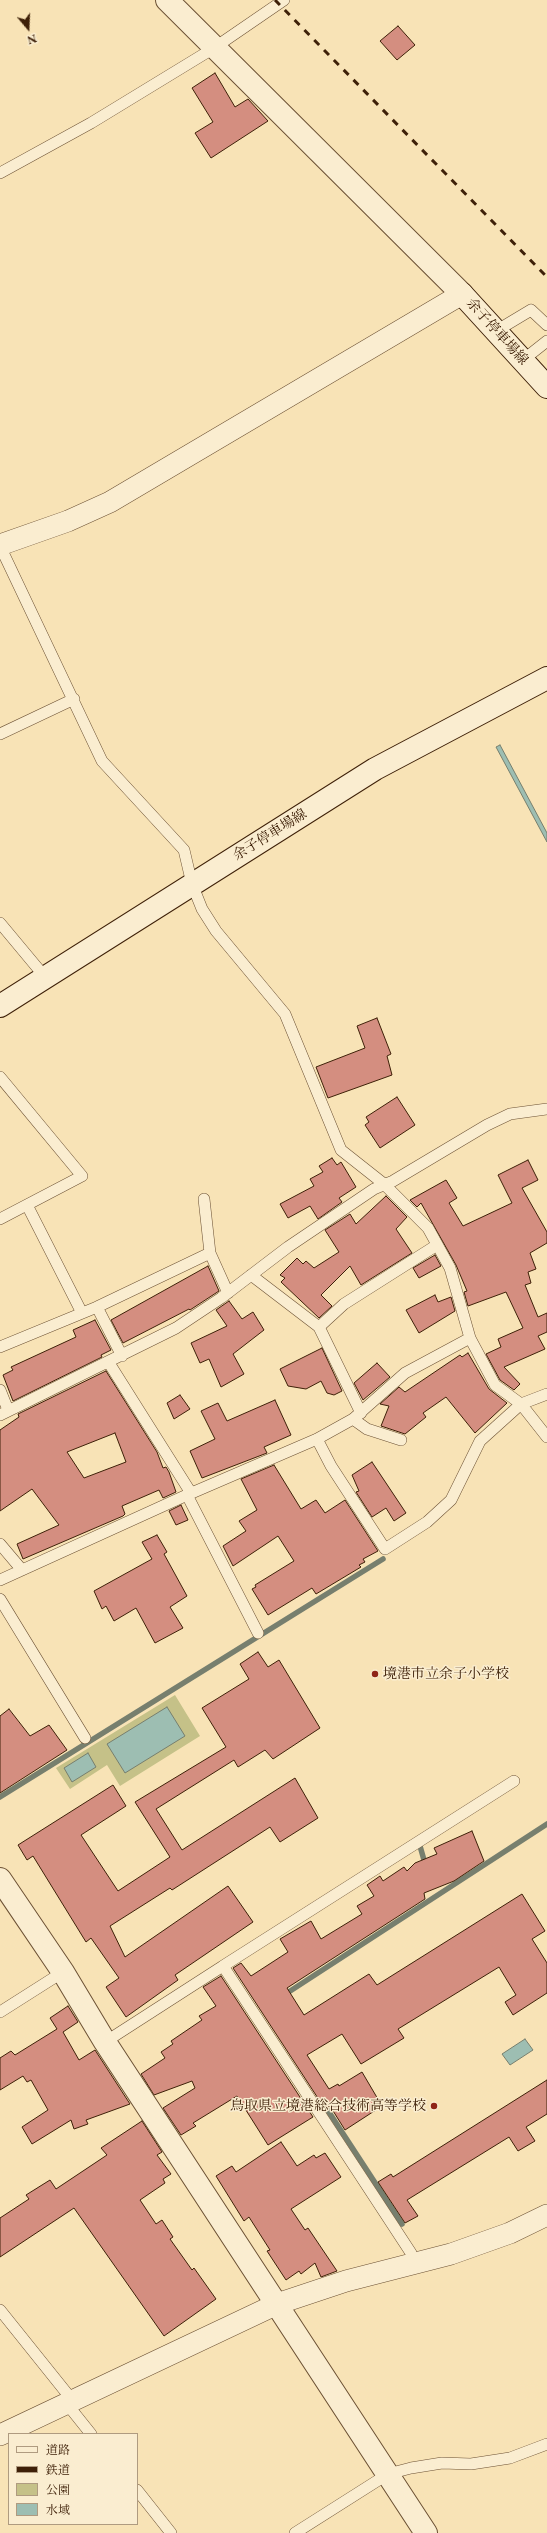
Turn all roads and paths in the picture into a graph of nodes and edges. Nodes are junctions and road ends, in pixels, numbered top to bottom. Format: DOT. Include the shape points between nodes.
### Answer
graph roads {
  1 [pos="167,0"];
  2 [pos="284,0"];
  3 [pos="214,48"];
  4 [pos="0,173"];
  5 [pos="462,294"];
  6 [pos="547,325"];
  7 [pos="496,331"];
  8 [pos="547,341"];
  9 [pos="523,360"];
  10 [pos="547,387"];
  11 [pos="0,545"];
  12 [pos="547,678"];
  13 [pos="74,699"];
  14 [pos="0,734"];
  15 [pos="192,884"];
  16 [pos="0,923"];
  17 [pos="45,977"];
  18 [pos="0,1006"];
  19 [pos="0,1077"];
  20 [pos="547,1109"];
  21 [pos="384,1184"];
  22 [pos="204,1199"];
  23 [pos="27,1205"];
  24 [pos="0,1220"];
  25 [pos="437,1245"];
  26 [pos="210,1253"];
  27 [pos="251,1275"];
  28 [pos="228,1293"];
  29 [pos="97,1307"];
  30 [pos="82,1313"];
  31 [pos="319,1327"];
  32 [pos="470,1338"];
  33 [pos="0,1346"];
  34 [pos="122,1356"];
  35 [pos="109,1363"];
  36 [pos="0,1390"];
  37 [pos="547,1394"];
  38 [pos="521,1404"];
  39 [pos="4,1412"];
  40 [pos="357,1416"];
  41 [pos="547,1437"];
  42 [pos="317,1439"];
  43 [pos="401,1440"];
  44 [pos="189,1494"];
  45 [pos="0,1544"];
  46 [pos="22,1570"];
  47 [pos="0,1580"];
  48 [pos="0,1599"];
  49 [pos="258,1633"];
  50 [pos="85,1738"];
  51 [pos="514,1781"];
  52 [pos="0,1879"];
  53 [pos="223,1966"];
  54 [pos="63,1972"];
  55 [pos="0,2012"];
  56 [pos="105,2042"];
  57 [pos="547,2215"];
  58 [pos="414,2263"];
  59 [pos="277,2304"];
  60 [pos="0,2310"];
  61 [pos="70,2403"];
  62 [pos="90,2433"];
  63 [pos="0,2435"];
  64 [pos="547,2444"];
  65 [pos="388,2474"];
  66 [pos="138,2491"];
  67 [pos="171,2533"];
  68 [pos="295,2533"];
  69 [pos="426,2533"];
  1 -- 3 [label="street, 余子停車場線"];
  2 -- 3 [label="lane"];
  3 -- 4 [label="lane" via="91,123"];
  3 -- 5 [label="street, 余子停車場線"];
  5 -- 7 [label="street, 余子停車場線"];
  5 -- 11 [label="street" via="110,502 68,521"];
  6 -- 7 [label="lane" via="531,310"];
  7 -- 9 [label="street, 余子停車場線"];
  8 -- 9 [label="lane"];
  9 -- 10 [label="street, 余子停車場線"];
  11 -- 13 [label="lane"];
  12 -- 15 [label="street, 余子停車場線" via="374,769"];
  13 -- 14 [label="lane"];
  13 -- 15 [label="lane" via="102,761 184,850"];
  15 -- 17 [label="street, 余子停車場線"];
  15 -- 21 [label="lane" via="202,910 216,931 285,1014 341,1150"];
  16 -- 17 [label="lane"];
  17 -- 18 [label="street, 余子停車場線"];
  19 -- 23 [label="lane" via="82,1176"];
  20 -- 21 [label="lane" via="510,1114"];
  21 -- 25 [label="lane" via="428,1228"];
  21 -- 27 [label="lane" via="288,1247"];
  22 -- 26 [label="lane"];
  23 -- 24 [label="lane"];
  23 -- 30 [label="lane"];
  25 -- 31 [label="lane" via="344,1304"];
  25 -- 32 [label="lane" via="450,1268"];
  26 -- 28 [label="lane"];
  26 -- 29 [label="lane"];
  27 -- 28 [label="lane"];
  27 -- 31 [label="lane"];
  28 -- 34 [label="lane" via="176,1328"];
  29 -- 30 [label="lane"];
  29 -- 34 [label="lane"];
  30 -- 33 [label="lane"];
  31 -- 40 [label="lane"];
  32 -- 38 [label="lane" via="495,1385"];
  32 -- 40 [label="lane" via="405,1373"];
  34 -- 35 [label="lane"];
  35 -- 39 [label="lane"];
  35 -- 44 [label="lane"];
  36 -- 39 [label="lane"];
  37 -- 38 [label="lane"];
  38 -- 41 [label="lane"];
  38 -- 42 [label="lane" via="480,1441 457,1488 445,1506 427,1522 385,1549 331,1466"];
  40 -- 42 [label="lane"];
  40 -- 43 [label="lane" via="368,1429"];
  42 -- 44 [label="lane"];
  44 -- 46 [label="lane"];
  44 -- 49 [label="lane"];
  45 -- 46 [label="lane"];
  46 -- 47 [label="lane"];
  48 -- 50 [label="lane"];
  51 -- 53 [label="lane"];
  52 -- 54 [label="street"];
  53 -- 56 [label="lane"];
  53 -- 58 [label="lane" via="411,2252"];
  54 -- 55 [label="lane"];
  54 -- 56 [label="street"];
  56 -- 59 [label="street"];
  57 -- 58 [label="street" via="510,2233 451,2254"];
  58 -- 59 [label="street"];
  59 -- 61 [label="street"];
  59 -- 65 [label="street"];
  60 -- 61 [label="lane"];
  61 -- 62 [label="lane"];
  61 -- 63 [label="street"];
  64 -- 65 [label="lane" via="510,2458 472,2464 442,2463"];
  65 -- 68 [label="lane"];
  65 -- 69 [label="street"];
  66 -- 67 [label="lane"];
}
